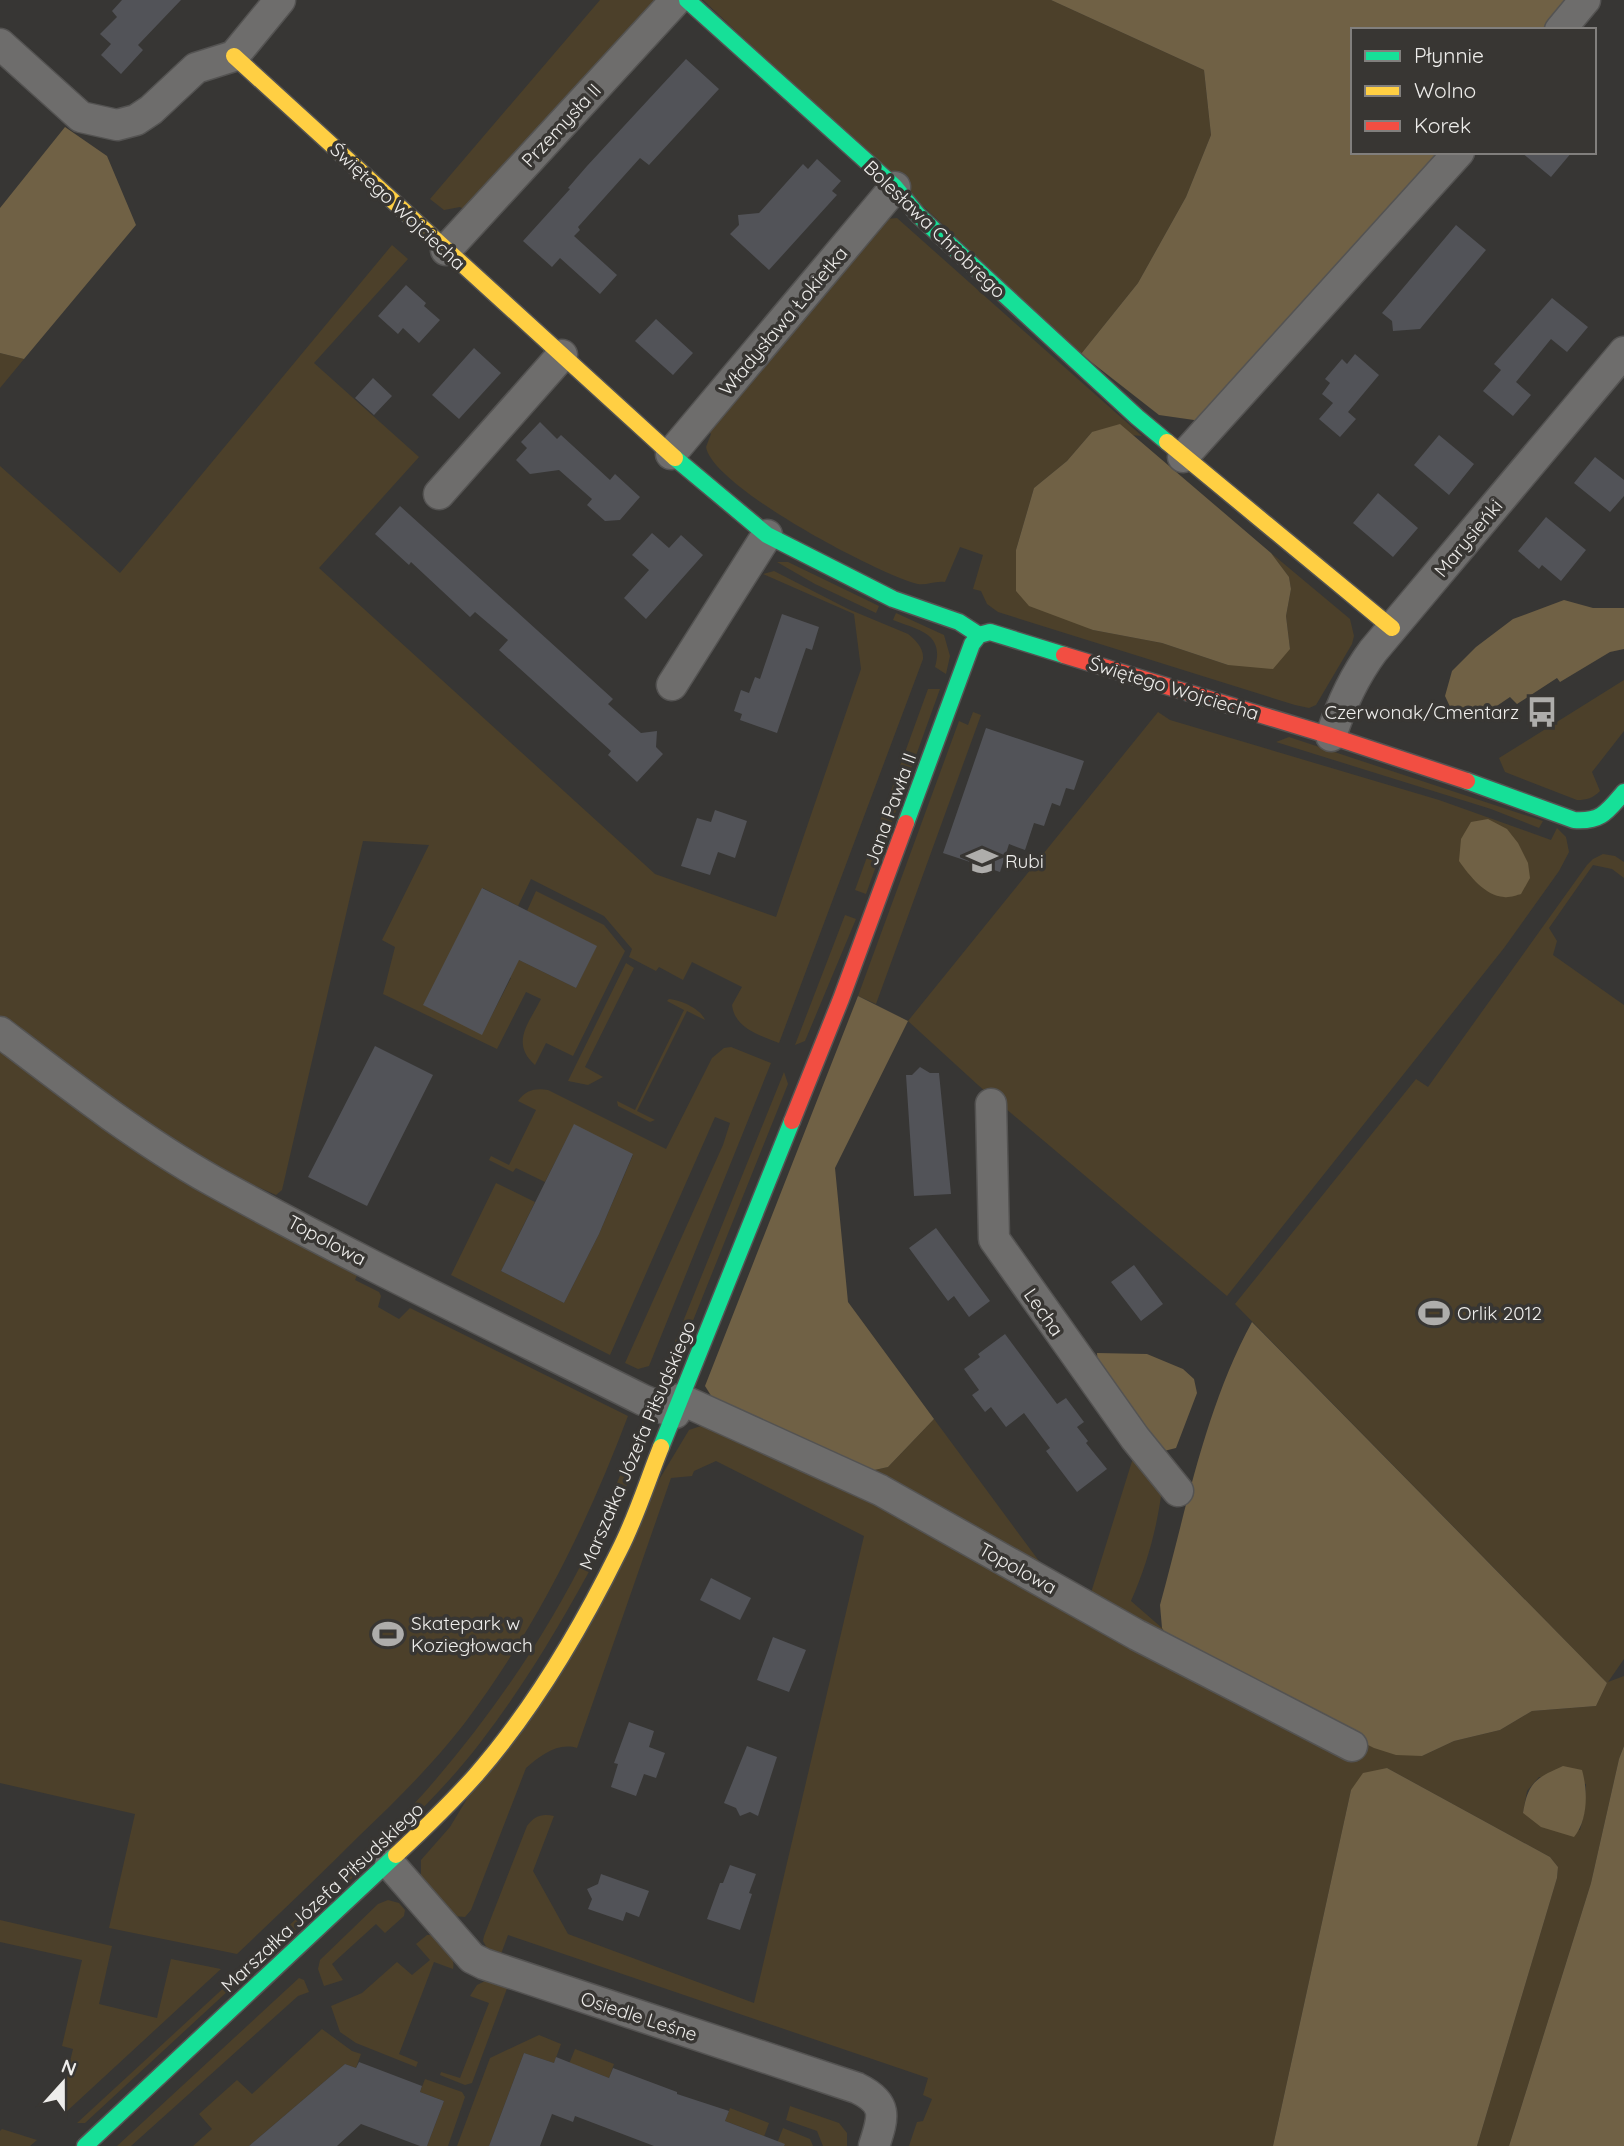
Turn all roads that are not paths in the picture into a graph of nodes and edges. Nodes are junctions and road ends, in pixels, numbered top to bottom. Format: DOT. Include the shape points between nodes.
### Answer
graph roads {
  1 [pos="280,0"];
  2 [pos="676,0"];
  3 [pos="687,0"];
  4 [pos="1585,0"];
  5 [pos="1562,28"];
  6 [pos="0,44"];
  7 [pos="234,55"];
  8 [pos="1457,154"];
  9 [pos="895,187"];
  10 [pos="446,250"];
  11 [pos="1624,352"];
  12 [pos="562,355"];
  13 [pos="671,454"];
  14 [pos="1183,457"];
  15 [pos="439,494"];
  16 [pos="767,536"];
  17 [pos="1392,628"];
  18 [pos="979,635"];
  19 [pos="672,685"];
  20 [pos="1331,736"];
  21 [pos="1624,792"];
  22 [pos="841,999"];
  23 [pos="0,1032"];
  24 [pos="991,1104"];
  25 [pos="677,1406"];
  26 [pos="1178,1491"];
  27 [pos="1352,1746"];
  28 [pos="390,1864"];
  29 [pos="85,2146"];
  30 [pos="874,2146"];
  1 -- 7 [label="street"];
  2 -- 10 [label="street, Przemysła II"];
  3 -- 9 [label="street, Bolesława Chrobrego"];
  4 -- 5 [label="street"];
  6 -- 7 [label="street" via="81,117 117,125 151,110 196,68"];
  7 -- 10 [label="street, Świętego Wojciecha"];
  8 -- 14 [label="street"];
  9 -- 13 [label="street, Władysława Łokietka"];
  9 -- 14 [label="street, Bolesława Chrobrego" via="918,215"];
  10 -- 12 [label="street, Świętego Wojciecha"];
  11 -- 17 [label="street, Marysieńki"];
  12 -- 13 [label="street, Świętego Wojciecha"];
  12 -- 15 [label="street"];
  13 -- 16 [label="street, Świętego Wojciecha"];
  14 -- 17 [label="street, Bolesława Chrobrego"];
  16 -- 18 [label="street, Świętego Wojciecha" via="874,590 959,622"];
  16 -- 19 [label="street"];
  17 -- 20 [label="street, Marysieńki" via="1357,673"];
  18 -- 20 [label="street, Świętego Wojciecha" via="990,632"];
  18 -- 22 [label="street, Jana Pawła II"];
  20 -- 21 [label="street, Świętego Wojciecha" via="1574,820 1591,821 1606,813"];
  22 -- 25 [label="street, Marszałka Józefa Piłsudskiego"];
  23 -- 25 [label="street, Topolowa" via="144,1138 212,1180 643,1400"];
  24 -- 26 [label="street, Lecha" via="994,1239 1112,1407"];
  25 -- 27 [label="street, Topolowa" via="880,1490 1137,1635"];
  25 -- 28 [label="street, Marszałka Józefa Piłsudskiego" via="620,1550 560,1659 477,1774"];
  28 -- 29 [label="street, Marszałka Józefa Piłsudskiego"];
  28 -- 30 [label="street, Osiedle Leśne" via="472,1958 484,1964 873,2096 882,2118"];
}
